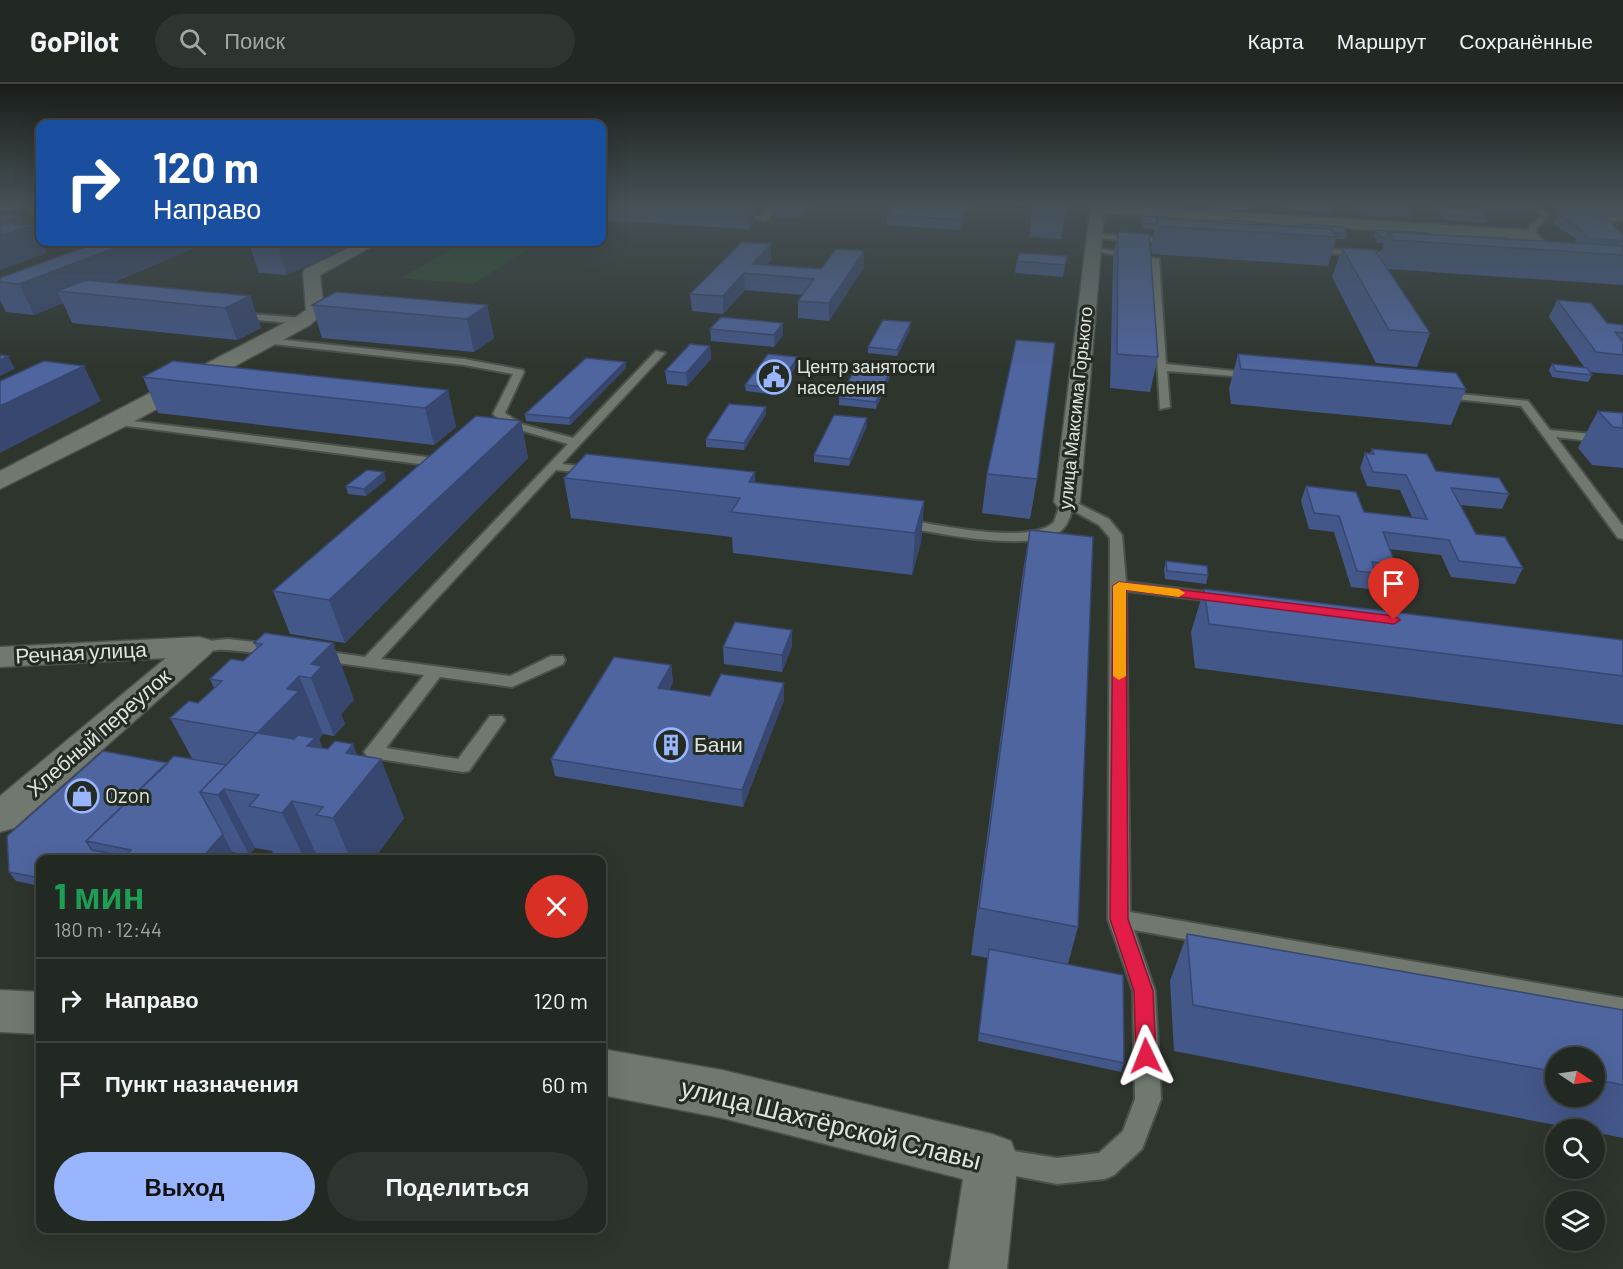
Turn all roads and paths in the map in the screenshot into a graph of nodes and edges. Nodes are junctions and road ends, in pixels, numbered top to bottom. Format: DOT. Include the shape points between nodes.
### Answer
graph roads {
  1 [pos="338,259"];
  2 [pos="1092,259"];
  3 [pos="1155,259"];
  4 [pos="1362,259"];
  5 [pos="1364,263"];
  6 [pos="222,315"];
  7 [pos="303,321"];
  8 [pos="267,341"];
  9 [pos="660,353"];
  10 [pos="1162,367"];
  11 [pos="1267,377"];
  12 [pos="1431,394"];
  13 [pos="1164,407"];
  14 [pos="116,422"];
  15 [pos="1546,433"];
  16 [pos="1623,441"];
  17 [pos="575,442"];
  18 [pos="435,462"];
  19 [pos="551,466"];
  20 [pos="610,473"];
  21 [pos="0,481"];
  22 [pos="1067,502"];
  23 [pos="1617,518"];
  24 [pos="894,522"];
  25 [pos="1623,534"];
  26 [pos="1119,586"];
  27 [pos="1237,600"];
  28 [pos="199,647"];
  29 [pos="0,657"];
  30 [pos="557,660"];
  31 [pos="368,663"];
  32 [pos="435,672"];
  33 [pos="496,720"];
  34 [pos="0,818"];
  35 [pos="1119,919"];
  36 [pos="1623,1008"];
  37 [pos="0,1011"];
  38 [pos="36,1013"];
  39 [pos="606,1073"];
  40 [pos="992,1161"];
  41 [pos="978,1269"];
  1 -- 7 [label="street" via="311,273 315,312"];
  2 -- 22 [label="street, улица Максима Горького"];
  3 -- 10 [label="lane"];
  4 -- 5 [label="lane"];
  6 -- 7 [label="lane"];
  7 -- 8 [label="street"];
  8 -- 14 [label="street"];
  8 -- 17 [label="lane" via="473,363 519,372 499,414 517,426"];
  9 -- 17 [label="lane"];
  10 -- 11 [label="lane"];
  10 -- 13 [label="lane"];
  12 -- 15 [label="lane" via="1524,403"];
  14 -- 18 [label="lane"];
  14 -- 21 [label="street"];
  15 -- 16 [label="lane"];
  15 -- 23 [label="lane"];
  17 -- 19 [label="lane"];
  19 -- 20 [label="lane"];
  19 -- 31 [label="lane"];
  22 -- 24 [label="lane, улица Максима Горького" via="1063,520 1052,531 1035,536"];
  22 -- 26 [label="lane" via="1104,522 1117,538"];
  23 -- 25 [label="lane"];
  26 -- 27 [label="lane"];
  26 -- 35 [label="lane"];
  28 -- 29 [label="street, Речная улица"];
  28 -- 31 [label="lane" via="228,644"];
  28 -- 34 [label="street, Хлебный переулок"];
  30 -- 32 [label="lane" via="512,682"];
  31 -- 32 [label="lane"];
  32 -- 33 [label="lane" via="373,752 463,766"];
  35 -- 36 [label="lane"];
  35 -- 40 [label="lane" via="1144,991 1148,1099 1133,1140 1105,1166 1057,1171"];
  37 -- 38 [label="street"];
  39 -- 40 [label="street, улица Шахтёрской Славы" via="722,1094"];
  40 -- 41 [label="street, улица Шахтёрской Славы"];
}
